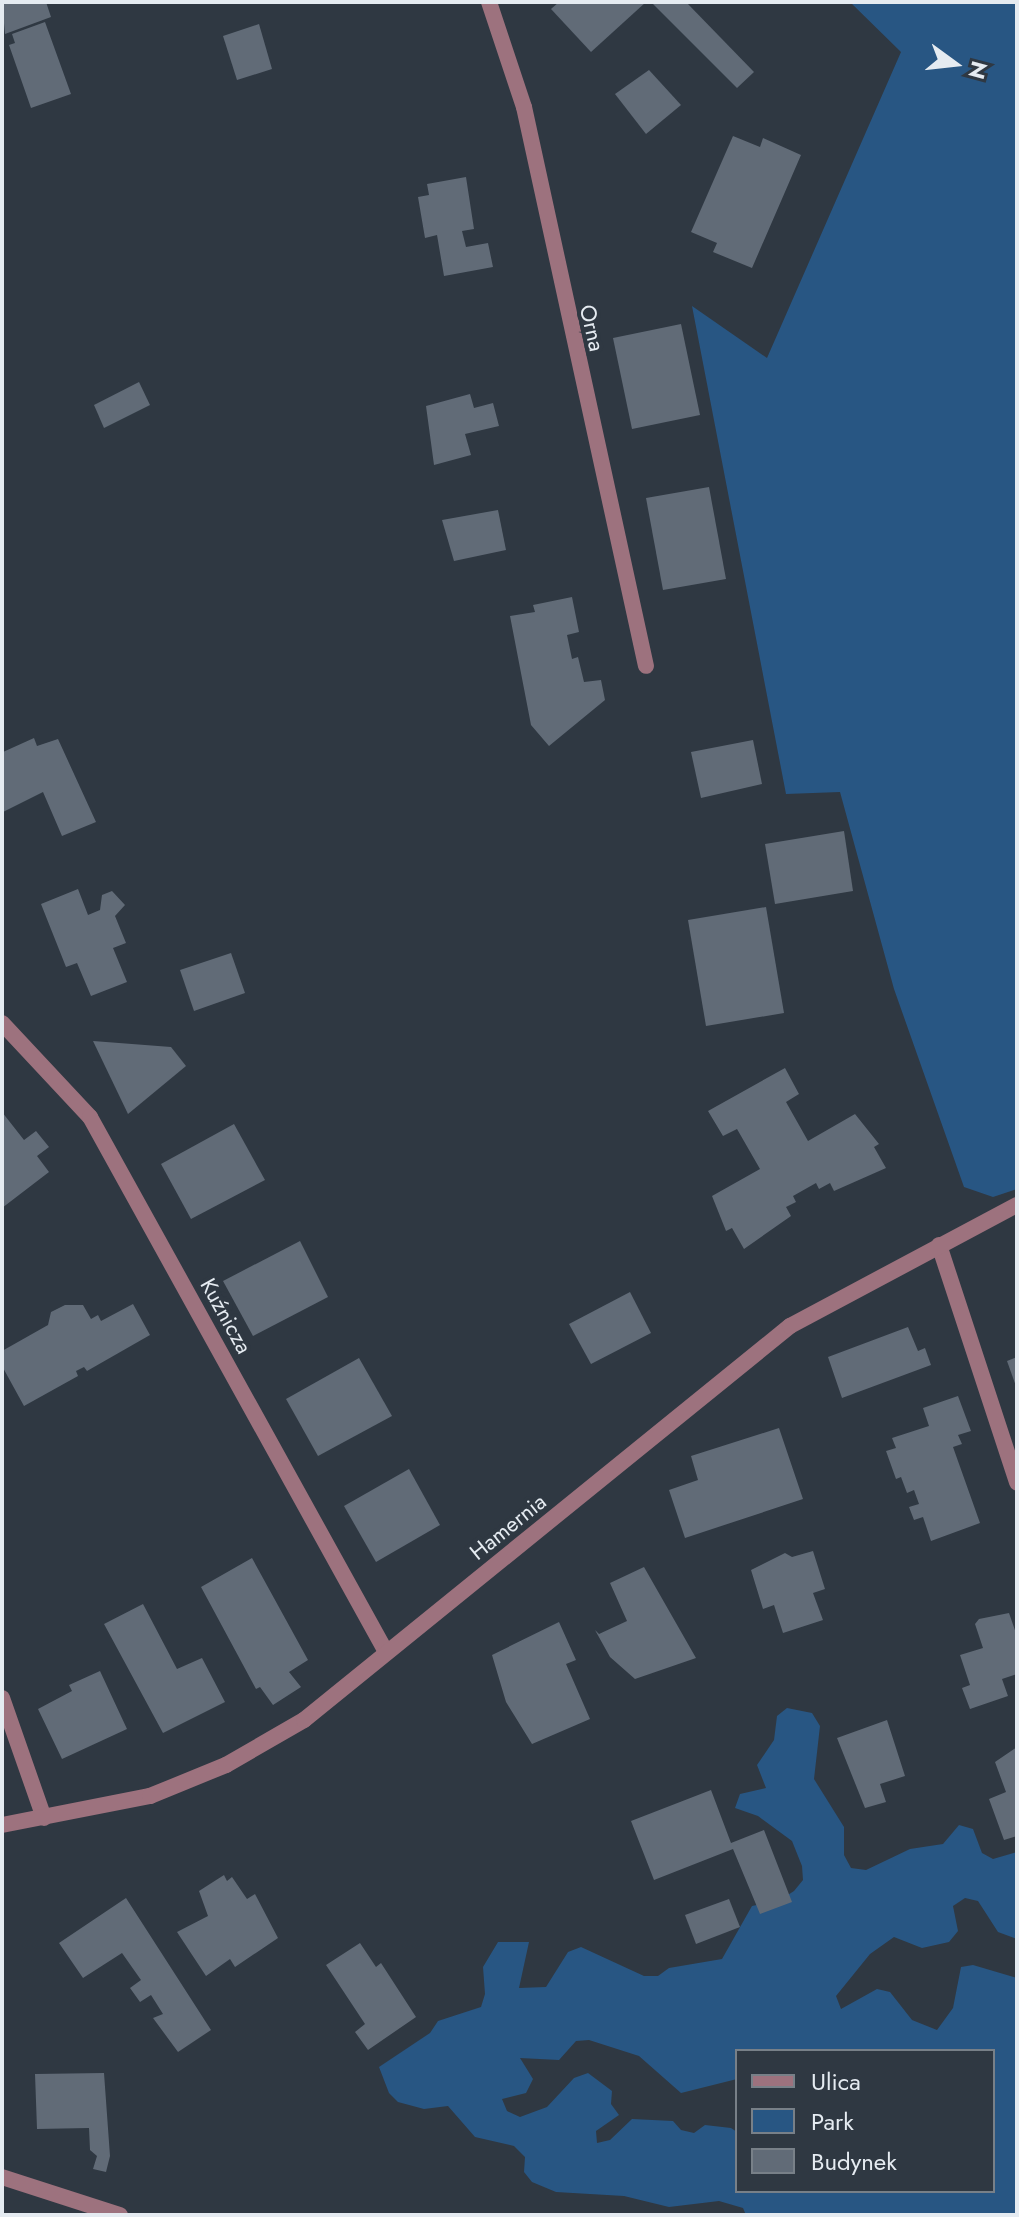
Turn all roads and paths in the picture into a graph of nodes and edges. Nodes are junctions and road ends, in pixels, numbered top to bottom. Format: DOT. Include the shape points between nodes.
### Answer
graph roads {
  1 [pos="494,4"];
  2 [pos="646,666"];
  3 [pos="2,1023"];
  4 [pos="1017,1205"];
  5 [pos="939,1245"];
  6 [pos="1017,1482"];
  7 [pos="385,1650"];
  8 [pos="2,1698"];
  9 [pos="44,1818"];
  10 [pos="2,1825"];
  11 [pos="2,2177"];
  12 [pos="120,2215"];
  1 -- 2 [label="street, Orna" via="524,107"];
  3 -- 7 [label="street, Kuźnicza" via="90,1117"];
  4 -- 5 [label="street, Hamernia"];
  5 -- 6 [label="street"];
  5 -- 7 [label="street, Hamernia" via="790,1326"];
  7 -- 9 [label="street, Hamernia" via="304,1720 226,1765 150,1796"];
  8 -- 9 [label="street"];
  9 -- 10 [label="street, Hamernia"];
  11 -- 12 [label="street"];
}
